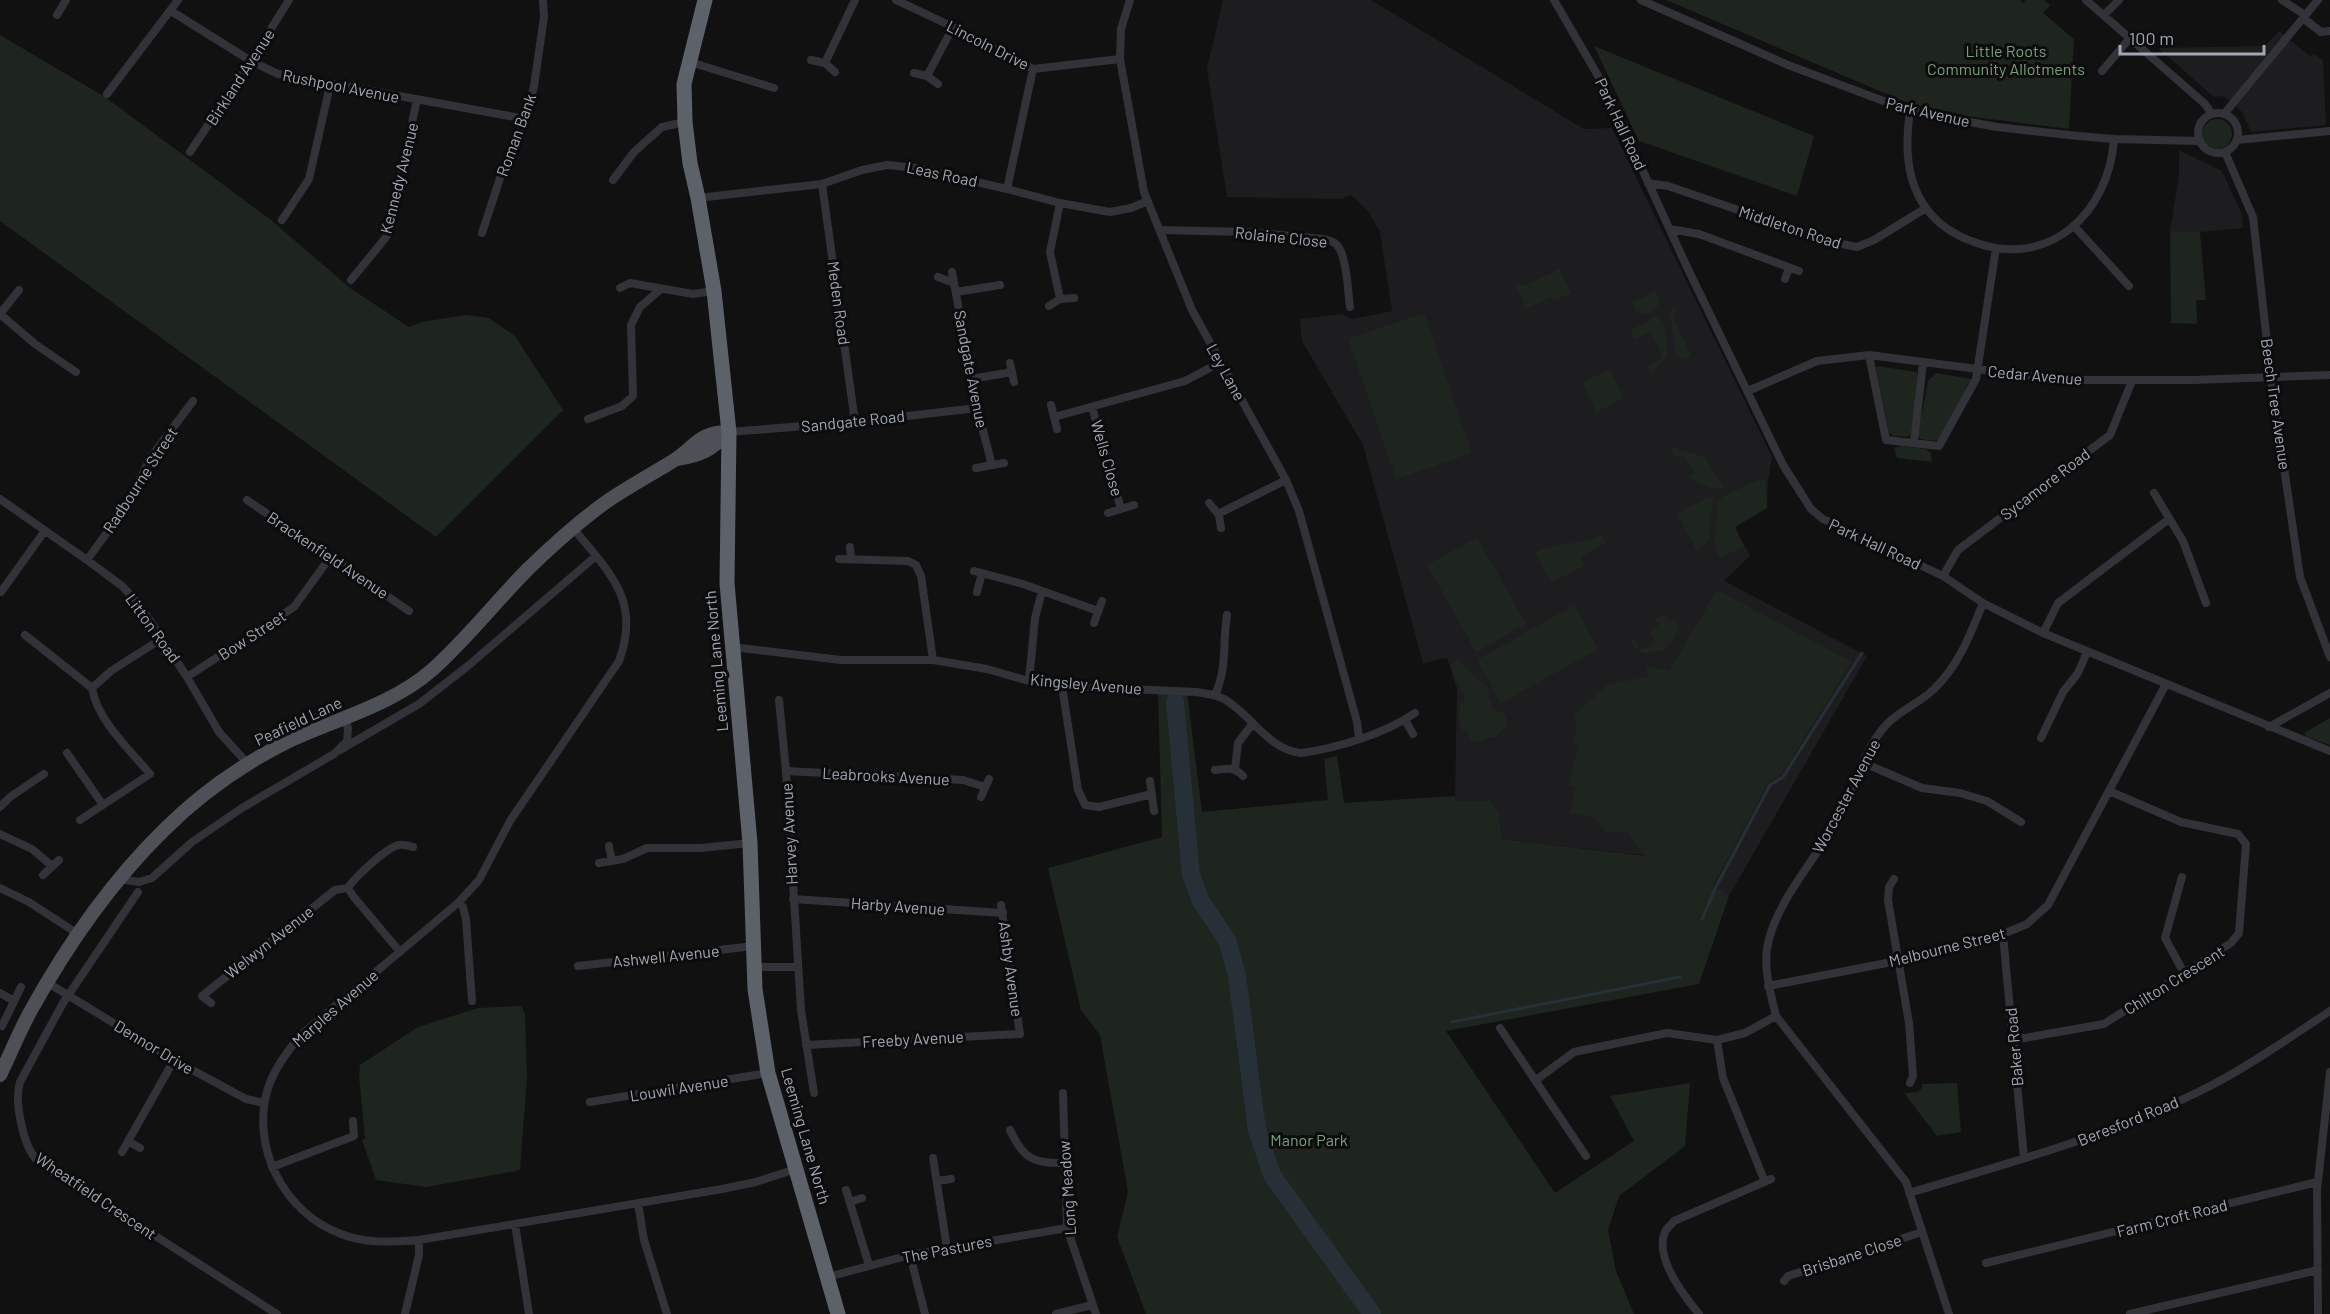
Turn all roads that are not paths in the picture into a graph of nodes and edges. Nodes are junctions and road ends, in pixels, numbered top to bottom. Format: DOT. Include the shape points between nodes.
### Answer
graph roads {
  1 [pos="66,0"];
  2 [pos="178,0"];
  3 [pos="289,0"];
  4 [pos="543,0"];
  5 [pos="705,0"];
  6 [pos="855,0"];
  7 [pos="896,0"];
  8 [pos="1130,0"];
  9 [pos="1554,0"];
  10 [pos="1641,0"];
  11 [pos="2086,0"];
  12 [pos="2119,0"];
  13 [pos="2282,0"];
  14 [pos="2318,0"];
  15 [pos="171,12"];
  16 [pos="57,15"];
  17 [pos="2104,15"];
  18 [pos="2304,17"];
  19 [pos="953,27"];
  20 [pos="2330,31"];
  21 [pos="2130,38"];
  22 [pos="1120,59"];
  23 [pos="811,60"];
  24 [pos="251,61"];
  25 [pos="690,62"];
  26 [pos="825,63"];
  27 [pos="1033,69"];
  28 [pos="2102,71"];
  29 [pos="835,72"];
  30 [pos="914,73"];
  31 [pos="927,76"];
  32 [pos="330,84"];
  33 [pos="938,84"];
  34 [pos="774,88"];
  35 [pos="107,94"];
  36 [pos="417,100"];
  37 [pos="1910,111"];
  38 [pos="2212,114"];
  39 [pos="2224,114"];
  40 [pos="526,119"];
  41 [pos="685,122"];
  42 [pos="2330,131"];
  43 [pos="2114,139"];
  44 [pos="2237,140"];
  45 [pos="2200,141"];
  46 [pos="190,152"];
  47 [pos="2225,152"];
  48 [pos="613,180"];
  49 [pos="1648,183"];
  50 [pos="822,184"];
  51 [pos="1007,189"];
  52 [pos="698,198"];
  53 [pos="1148,201"];
  54 [pos="1060,203"];
  55 [pos="1926,208"];
  56 [pos="282,220"];
  57 [pos="2074,226"];
  58 [pos="1670,229"];
  59 [pos="1160,230"];
  60 [pos="482,232"];
  61 [pos="1996,248"];
  62 [pos="1789,268"];
  63 [pos="952,272"];
  64 [pos="1799,272"];
  65 [pos="938,277"];
  66 [pos="1785,279"];
  67 [pos="351,280"];
  68 [pos="1000,285"];
  69 [pos="2129,286"];
  70 [pos="620,288"];
  71 [pos="955,288"];
  72 [pos="662,289"];
  73 [pos="19,290"];
  74 [pos="714,291"];
  75 [pos="1074,298"];
  76 [pos="1060,299"];
  77 [pos="1049,306"];
  78 [pos="1350,307"];
  79 [pos="0,314"];
  80 [pos="1869,355"];
  81 [pos="1221,362"];
  82 [pos="1923,363"];
  83 [pos="1977,369"];
  84 [pos="76,372"];
  85 [pos="1012,372"];
  86 [pos="2330,375"];
  87 [pos="2271,378"];
  88 [pos="971,379"];
  89 [pos="2132,381"];
  90 [pos="1748,391"];
  91 [pos="193,401"];
  92 [pos="1051,405"];
  93 [pos="1092,407"];
  94 [pos="977,408"];
  95 [pos="1054,417"];
  96 [pos="588,419"];
  97 [pos="855,422"];
  98 [pos="1057,429"];
  99 [pos="729,432"];
  100 [pos="1914,442"];
  101 [pos="1004,463"];
  102 [pos="992,465"];
  103 [pos="976,468"];
  104 [pos="1286,480"];
  105 [pos="2154,493"];
  106 [pos="0,499"];
  107 [pos="247,500"];
  108 [pos="1209,503"];
  109 [pos="1134,505"];
  110 [pos="1121,509"];
  111 [pos="1108,513"];
  112 [pos="1218,514"];
  113 [pos="2169,519"];
  114 [pos="573,528"];
  115 [pos="1221,528"];
  116 [pos="44,532"];
  117 [pos="850,547"];
  118 [pos="331,556"];
  119 [pos="596,556"];
  120 [pos="839,559"];
  121 [pos="87,560"];
  122 [pos="851,560"];
  123 [pos="1943,576"];
  124 [pos="1042,591"];
  125 [pos="1,592"];
  126 [pos="977,592"];
  127 [pos="1102,601"];
  128 [pos="1983,603"];
  129 [pos="2206,603"];
  130 [pos="409,610"];
  131 [pos="1098,611"];
  132 [pos="1227,615"];
  133 [pos="1094,623"];
  134 [pos="2043,633"];
  135 [pos="25,635"];
  136 [pos="162,639"];
  137 [pos="732,647"];
  138 [pos="2086,652"];
  139 [pos="2330,657"];
  140 [pos="933,660"];
  141 [pos="188,677"];
  142 [pos="1029,681"];
  143 [pos="2166,684"];
  144 [pos="1062,686"];
  145 [pos="92,688"];
  146 [pos="2330,693"];
  147 [pos="1215,695"];
  148 [pos="779,700"];
  149 [pos="1415,713"];
  150 [pos="345,716"];
  151 [pos="1405,720"];
  152 [pos="1253,723"];
  153 [pos="2269,727"];
  154 [pos="1413,734"];
  155 [pos="1359,738"];
  156 [pos="2042,738"];
  157 [pos="340,750"];
  158 [pos="2330,751"];
  159 [pos="67,753"];
  160 [pos="1864,763"];
  161 [pos="248,764"];
  162 [pos="1235,769"];
  163 [pos="786,771"];
  164 [pos="1215,771"];
  165 [pos="44,774"];
  166 [pos="1242,776"];
  167 [pos="1150,781"];
  168 [pos="32,782"];
  169 [pos="39,791"];
  170 [pos="2109,791"];
  171 [pos="1152,794"];
  172 [pos="981,796"];
  173 [pos="103,805"];
  174 [pos="0,807"];
  175 [pos="1154,811"];
  176 [pos="80,820"];
  177 [pos="2021,822"];
  178 [pos="0,834"];
  179 [pos="750,843"];
  180 [pos="609,846"];
  181 [pos="413,847"];
  182 [pos="612,861"];
  183 [pos="599,863"];
  184 [pos="43,875"];
  185 [pos="2182,877"];
  186 [pos="119,879"];
  187 [pos="1894,879"];
  188 [pos="0,888"];
  189 [pos="348,888"];
  190 [pos="138,892"];
  191 [pos="793,899"];
  192 [pos="459,902"];
  193 [pos="1002,909"];
  194 [pos="78,934"];
  195 [pos="2003,935"];
  196 [pos="754,946"];
  197 [pos="400,952"];
  198 [pos="1897,961"];
  199 [pos="578,966"];
  200 [pos="754,967"];
  201 [pos="798,967"];
  202 [pos="2184,973"];
  203 [pos="48,983"];
  204 [pos="1768,986"];
  205 [pos="21,987"];
  206 [pos="0,993"];
  207 [pos="69,994"];
  208 [pos="14,1000"];
  209 [pos="472,1001"];
  210 [pos="211,1003"];
  211 [pos="2330,1011"];
  212 [pos="1776,1016"];
  213 [pos="2,1026"];
  214 [pos="1500,1028"];
  215 [pos="1020,1034"];
  216 [pos="1717,1040"];
  217 [pos="2013,1040"];
  218 [pos="806,1045"];
  219 [pos="174,1060"];
  220 [pos="2330,1072"];
  221 [pos="768,1073"];
  222 [pos="0,1075"];
  223 [pos="1536,1080"];
  224 [pos="1910,1083"];
  225 [pos="814,1093"];
  226 [pos="1063,1093"];
  227 [pos="590,1102"];
  228 [pos="264,1103"];
  229 [pos="353,1121"];
  230 [pos="1010,1130"];
  231 [pos="128,1141"];
  232 [pos="140,1148"];
  233 [pos="122,1152"];
  234 [pos="1586,1156"];
  235 [pos="933,1158"];
  236 [pos="2024,1158"];
  237 [pos="1064,1163"];
  238 [pos="272,1167"];
  239 [pos="796,1169"];
  240 [pos="951,1179"];
  241 [pos="937,1181"];
  242 [pos="2317,1182"];
  243 [pos="846,1190"];
  244 [pos="1909,1192"];
  245 [pos="862,1198"];
  246 [pos="850,1202"];
  247 [pos="638,1203"];
  248 [pos="515,1224"];
  249 [pos="1067,1228"];
  250 [pos="1922,1232"];
  251 [pos="419,1240"];
  252 [pos="2024,1242"];
  253 [pos="947,1248"];
  254 [pos="2027,1253"];
  255 [pos="910,1255"];
  256 [pos="1986,1263"];
  257 [pos="869,1264"];
  258 [pos="2318,1270"];
  259 [pos="828,1277"];
  260 [pos="1784,1281"];
  261 [pos="1094,1310"];
  262 [pos="277,1314"];
  263 [pos="405,1314"];
  264 [pos="529,1314"];
  265 [pos="667,1314"];
  266 [pos="838,1314"];
  267 [pos="925,1314"];
  268 [pos="1056,1314"];
  269 [pos="1699,1314"];
  270 [pos="1948,1314"];
  271 [pos="2130,1314"];
  272 [pos="2318,1314"];
  1 -- 16 [label="street"];
  2 -- 15 [label="street"];
  3 -- 24 [label="street, Birkland Avenue"];
  4 -- 40 [label="street, Roman Bank" via="534,86"];
  5 -- 25 [label="highway, Leeming Lane North"];
  6 -- 26 [label="street"];
  7 -- 19 [label="street, Lincoln Drive"];
  8 -- 22 [label="street, Ley Lane" via="1121,29"];
  9 -- 49 [label="street, Park Hall Road" via="1604,86"];
  10 -- 37 [label="street, Park Avenue" via="1788,65"];
  11 -- 17 [label="street"];
  12 -- 17 [label="street"];
  13 -- 18 [label="street"];
  14 -- 18 [label="street"];
  15 -- 24 [label="street, Rushpool Avenue"];
  15 -- 35 [label="street"];
  17 -- 21 [label="street"];
  18 -- 20 [label="street" via="2322,32"];
  18 -- 39 [label="street"];
  19 -- 27 [label="street, Lincoln Drive"];
  19 -- 31 [label="street"];
  21 -- 28 [label="street"];
  21 -- 38 [label="street"];
  22 -- 27 [label="street, Lincoln Drive"];
  22 -- 53 [label="street, Ley Lane" via="1140,178"];
  23 -- 26 [label="street"];
  24 -- 32 [label="street, Rushpool Avenue" via="278,74"];
  24 -- 46 [label="street, Birkland Avenue"];
  25 -- 34 [label="street"];
  25 -- 41 [label="highway, Leeming Lane North" via="684,84"];
  26 -- 29 [label="street"];
  27 -- 51 [label="street"];
  30 -- 31 [label="street"];
  31 -- 33 [label="street"];
  32 -- 36 [label="street, Rushpool Avenue"];
  32 -- 56 [label="street" via="309,179"];
  36 -- 40 [label="street, Rushpool Avenue"];
  36 -- 67 [label="street, Kennedy Avenue" via="387,237"];
  37 -- 43 [label="street, Park Avenue" via="1997,127"];
  37 -- 55 [label="street" via="1908,163"];
  38 -- 39 [label="street"];
  38 -- 45 [label="street" via="2201,122"];
  39 -- 44 [label="street" via="2234,121"];
  40 -- 60 [label="street, Roman Bank"];
  41 -- 48 [label="street" via="662,127 634,152"];
  41 -- 52 [label="highway, Leeming Lane North"];
  42 -- 44 [label="street"];
  43 -- 45 [label="street, Park Avenue"];
  43 -- 57 [label="street" via="2105,185 2091,209"];
  44 -- 47 [label="street"];
  45 -- 47 [label="street" via="2207,150"];
  47 -- 87 [label="street, Beech Tree Avenue" via="2253,217"];
  49 -- 55 [label="street, Middleton Road" via="1857,247"];
  49 -- 58 [label="street, Park Hall Road"];
  50 -- 51 [label="street, Leas Road" via="887,165"];
  50 -- 52 [label="street, Leas Road"];
  50 -- 97 [label="street, Meden Road"];
  51 -- 54 [label="street, Leas Road"];
  52 -- 74 [label="highway, Leeming Lane North"];
  53 -- 54 [label="street, Leas Road" via="1110,212"];
  53 -- 59 [label="street, Ley Lane"];
  54 -- 76 [label="street" via="1050,252"];
  55 -- 61 [label="street" via="1960,236"];
  57 -- 61 [label="street" via="2031,247"];
  57 -- 69 [label="street"];
  58 -- 62 [label="street" via="1708,237"];
  58 -- 90 [label="street, Park Hall Road"];
  59 -- 78 [label="street, Rolaine Close" via="1247,232 1335,242 1343,260"];
  59 -- 81 [label="street, Ley Lane" via="1192,310"];
  61 -- 83 [label="street"];
  62 -- 64 [label="street"];
  62 -- 66 [label="street"];
  63 -- 71 [label="street, Sandgate Avenue"];
  65 -- 71 [label="street"];
  68 -- 71 [label="street"];
  70 -- 72 [label="street" via="630,283"];
  71 -- 88 [label="street, Sandgate Avenue"];
  72 -- 74 [label="street" via="693,294"];
  72 -- 96 [label="street" via="640,307 631,325 633,396 622,406"];
  73 -- 79 [label="street"];
  74 -- 99 [label="highway, Leeming Lane North"];
  75 -- 76 [label="street"];
  76 -- 77 [label="street"];
  79 -- 84 [label="street"];
  80 -- 82 [label="street, Cedar Avenue"];
  80 -- 90 [label="street, Cedar Avenue" via="1817,361"];
  80 -- 100 [label="street" via="1886,440"];
  81 -- 93 [label="street" via="1185,381"];
  81 -- 104 [label="street, Ley Lane"];
  82 -- 83 [label="street, Cedar Avenue"];
  82 -- 100 [label="street"];
  83 -- 89 [label="street, Cedar Avenue" via="2063,380"];
  83 -- 100 [label="street" via="1976,379 1940,446"];
  85 -- 88 [label="street"];
  86 -- 87 [label="street, Cedar Avenue"];
  87 -- 89 [label="street, Cedar Avenue"];
  87 -- 139 [label="street, Beech Tree Avenue" via="2300,577"];
  88 -- 94 [label="street, Sandgate Avenue"];
  89 -- 123 [label="street, Sycamore Road" via="2110,435 1958,550"];
  90 -- 123 [label="street, Park Hall Road" via="1783,465 1811,509 1848,533"];
  91 -- 121 [label="street, Radbourne Street" via="151,457 127,505"];
  92 -- 95 [label="street"];
  93 -- 95 [label="street"];
  93 -- 110 [label="street, Wells Close"];
  94 -- 97 [label="street, Sandgate Road"];
  94 -- 102 [label="street, Sandgate Avenue"];
  95 -- 98 [label="street"];
  97 -- 99 [label="street, Sandgate Road"];
  99 -- 114 [label="main road, Peafield Lane" via="703,437 677,459"];
  99 -- 137 [label="highway, Leeming Lane North" via="728,583"];
  101 -- 102 [label="street"];
  102 -- 103 [label="street"];
  104 -- 112 [label="street"];
  104 -- 155 [label="street, Ley Lane" via="1299,511"];
  105 -- 113 [label="street"];
  106 -- 116 [label="street, Litton Road"];
  107 -- 118 [label="street, Brackenfield Avenue"];
  108 -- 112 [label="street"];
  109 -- 110 [label="street, Wells Close"];
  110 -- 111 [label="street, Wells Close"];
  112 -- 115 [label="street"];
  113 -- 129 [label="street" via="2183,541"];
  113 -- 134 [label="street" via="2058,603"];
  114 -- 119 [label="street, Marples Avenue"];
  114 -- 150 [label="main road, Peafield Lane" via="433,669 401,692"];
  116 -- 121 [label="street, Litton Road"];
  116 -- 125 [label="street"];
  117 -- 122 [label="street"];
  118 -- 130 [label="street, Brackenfield Avenue"];
  118 -- 141 [label="street, Bow Street" via="294,607"];
  119 -- 157 [label="street" via="419,705"];
  119 -- 192 [label="street, Marples Avenue" via="618,584 624,599 628,627 622,653 609,678 510,821 479,880"];
  120 -- 122 [label="street"];
  121 -- 136 [label="street, Litton Road" via="122,586"];
  122 -- 140 [label="street" via="908,561 916,565"];
  123 -- 128 [label="street, Park Hall Road"];
  124 -- 126 [label="street" via="978,572"];
  124 -- 131 [label="street"];
  124 -- 142 [label="street" via="1035,618"];
  127 -- 131 [label="street"];
  128 -- 134 [label="street, Park Hall Road"];
  128 -- 160 [label="street, Worcester Avenue" via="1952,669 1932,691 1886,725"];
  131 -- 133 [label="street"];
  132 -- 147 [label="street" via="1224,669"];
  134 -- 138 [label="street, Park Hall Road"];
  135 -- 145 [label="street"];
  136 -- 141 [label="street, Litton Road"];
  136 -- 145 [label="street" via="111,671"];
  137 -- 140 [label="street, Kingsley Avenue" via="841,660"];
  137 -- 179 [label="highway, Leeming Lane North"];
  138 -- 143 [label="street, Park Hall Road"];
  138 -- 156 [label="street"];
  140 -- 142 [label="street, Kingsley Avenue"];
  141 -- 161 [label="street, Litton Road" via="219,732"];
  142 -- 144 [label="street, Kingsley Avenue"];
  143 -- 153 [label="street, Park Hall Road"];
  143 -- 170 [label="street, Melbourne Street"];
  144 -- 147 [label="street, Kingsley Avenue"];
  144 -- 171 [label="street" via="1078,790 1085,805 1100,807"];
  145 -- 173 [label="street" via="94,701 115,733 150,774"];
  146 -- 153 [label="street"];
  147 -- 152 [label="street, Kingsley Avenue"];
  148 -- 163 [label="street, Harvey Avenue"];
  149 -- 151 [label="street, Kingsley Avenue"];
  150 -- 157 [label="street" via="347,741"];
  150 -- 161 [label="main road, Peafield Lane"];
  151 -- 154 [label="street"];
  151 -- 155 [label="street, Kingsley Avenue"];
  152 -- 155 [label="street, Kingsley Avenue" via="1290,752 1310,752"];
  152 -- 162 [label="street" via="1238,743"];
  153 -- 158 [label="street, Park Hall Road"];
  157 -- 186 [label="street" via="192,842 152,878 139,882"];
  159 -- 173 [label="street"];
  160 -- 177 [label="street" via="1922,788 1987,801"];
  160 -- 204 [label="street, Worcester Avenue" via="1839,817 1786,902 1769,939"];
  161 -- 186 [label="main road, Peafield Lane" via="219,781 187,808"];
  162 -- 164 [label="street"];
  162 -- 166 [label="street"];
  163 -- 172 [label="street, Leabrooks Avenue" via="987,783"];
  163 -- 191 [label="street, Harvey Avenue"];
  165 -- 168 [label="street"];
  167 -- 171 [label="street"];
  168 -- 169 [label="street"];
  168 -- 174 [label="street"];
  170 -- 195 [label="street, Melbourne Street" via="2048,905 2027,924"];
  170 -- 202 [label="street, Chilton Crescent" via="2181,822 2238,834 2246,844 2239,933 2231,943"];
  171 -- 175 [label="street"];
  173 -- 176 [label="street"];
  178 -- 184 [label="street" via="55,863"];
  179 -- 182 [label="street" via="647,848"];
  179 -- 196 [label="highway, Leeming Lane North"];
  180 -- 182 [label="street"];
  181 -- 189 [label="street, Welwyn Avenue" via="399,844 388,850"];
  182 -- 183 [label="street"];
  185 -- 202 [label="street" via="2165,938"];
  186 -- 194 [label="main road, Peafield Lane"];
  187 -- 198 [label="street" via="1888,900"];
  188 -- 194 [label="street"];
  189 -- 197 [label="street"];
  189 -- 210 [label="street, Welwyn Avenue" via="334,890 202,996"];
  190 -- 207 [label="street, Wheatfield Crescent"];
  191 -- 193 [label="street, Harby Avenue"];
  191 -- 201 [label="street, Harvey Avenue"];
  192 -- 197 [label="street, Marples Avenue"];
  192 -- 209 [label="street" via="466,919"];
  193 -- 215 [label="street, Ashby Avenue"];
  194 -- 203 [label="main road, Peafield Lane"];
  195 -- 198 [label="street, Melbourne Street"];
  195 -- 217 [label="street, Baker Road"];
  196 -- 199 [label="street, Ashwell Avenue"];
  196 -- 200 [label="highway, Leeming Lane North"];
  197 -- 228 [label="street, Marples Avenue" via="302,1034 276,1070"];
  198 -- 204 [label="street, Melbourne Street"];
  198 -- 224 [label="street" via="1909,1023 1913,1076"];
  200 -- 201 [label="street"];
  200 -- 221 [label="highway, Leeming Lane North"];
  201 -- 218 [label="street, Harvey Avenue"];
  202 -- 217 [label="street, Chilton Crescent" via="2104,1024"];
  203 -- 207 [label="street, Dennor Drive"];
  203 -- 222 [label="main road, Peafield Lane"];
  204 -- 212 [label="street, Worcester Avenue"];
  205 -- 208 [label="street"];
  206 -- 208 [label="street"];
  207 -- 219 [label="street, Dennor Drive"];
  207 -- 262 [label="street, Wheatfield Crescent" via="17,1092 32,1155"];
  208 -- 213 [label="street"];
  211 -- 236 [label="street, Beresford Road" via="2214,1084 2131,1121"];
  212 -- 216 [label="street" via="1744,1033"];
  212 -- 244 [label="street, Worcester Avenue" via="1906,1182"];
  214 -- 223 [label="street"];
  215 -- 218 [label="street, Freeby Avenue"];
  216 -- 223 [label="street" via="1667,1034 1574,1052"];
  216 -- 269 [label="street" via="1723,1078 1768,1181 1674,1221 1664,1233 1663,1253 1676,1286"];
  217 -- 236 [label="street, Baker Road"];
  218 -- 225 [label="street, Harvey Avenue"];
  219 -- 228 [label="street, Dennor Drive" via="246,1099"];
  219 -- 231 [label="street"];
  220 -- 242 [label="street"];
  221 -- 227 [label="street, Louwil Avenue"];
  221 -- 239 [label="highway, Leeming Lane North"];
  223 -- 234 [label="street"];
  226 -- 237 [label="street, Long Meadow"];
  228 -- 238 [label="street, Marples Avenue" via="262,1122"];
  229 -- 238 [label="street" via="354,1136"];
  230 -- 237 [label="street" via="1026,1155 1038,1162"];
  231 -- 232 [label="street"];
  231 -- 233 [label="street"];
  235 -- 241 [label="street"];
  236 -- 244 [label="street, Beresford Road"];
  237 -- 249 [label="street, Long Meadow"];
  238 -- 251 [label="street, Marples Avenue" via="292,1199 320,1224 361,1240"];
  239 -- 247 [label="street, Marples Avenue" via="745,1184"];
  239 -- 259 [label="highway, Leeming Lane North"];
  240 -- 241 [label="street"];
  241 -- 253 [label="street"];
  242 -- 254 [label="street, Farm Croft Road"];
  242 -- 258 [label="street"];
  243 -- 246 [label="street"];
  244 -- 250 [label="street, Worcester Avenue"];
  245 -- 246 [label="street"];
  246 -- 257 [label="street"];
  247 -- 248 [label="street, Marples Avenue"];
  247 -- 265 [label="street" via="644,1240"];
  248 -- 251 [label="street, Marples Avenue"];
  248 -- 264 [label="street"];
  249 -- 253 [label="street, The Pastures"];
  249 -- 261 [label="street, Long Meadow"];
  250 -- 260 [label="street, Brisbane Close" via="1788,1276"];
  250 -- 270 [label="street, Worcester Avenue"];
  251 -- 263 [label="street"];
  252 -- 254 [label="street"];
  253 -- 255 [label="street, The Pastures"];
  254 -- 256 [label="street, Farm Croft Road"];
  255 -- 257 [label="street, The Pastures"];
  255 -- 267 [label="street"];
  257 -- 259 [label="street, The Pastures"];
  258 -- 271 [label="street"];
  258 -- 272 [label="street"];
  259 -- 266 [label="highway, Leeming Lane North"];
  261 -- 268 [label="street"];
}
